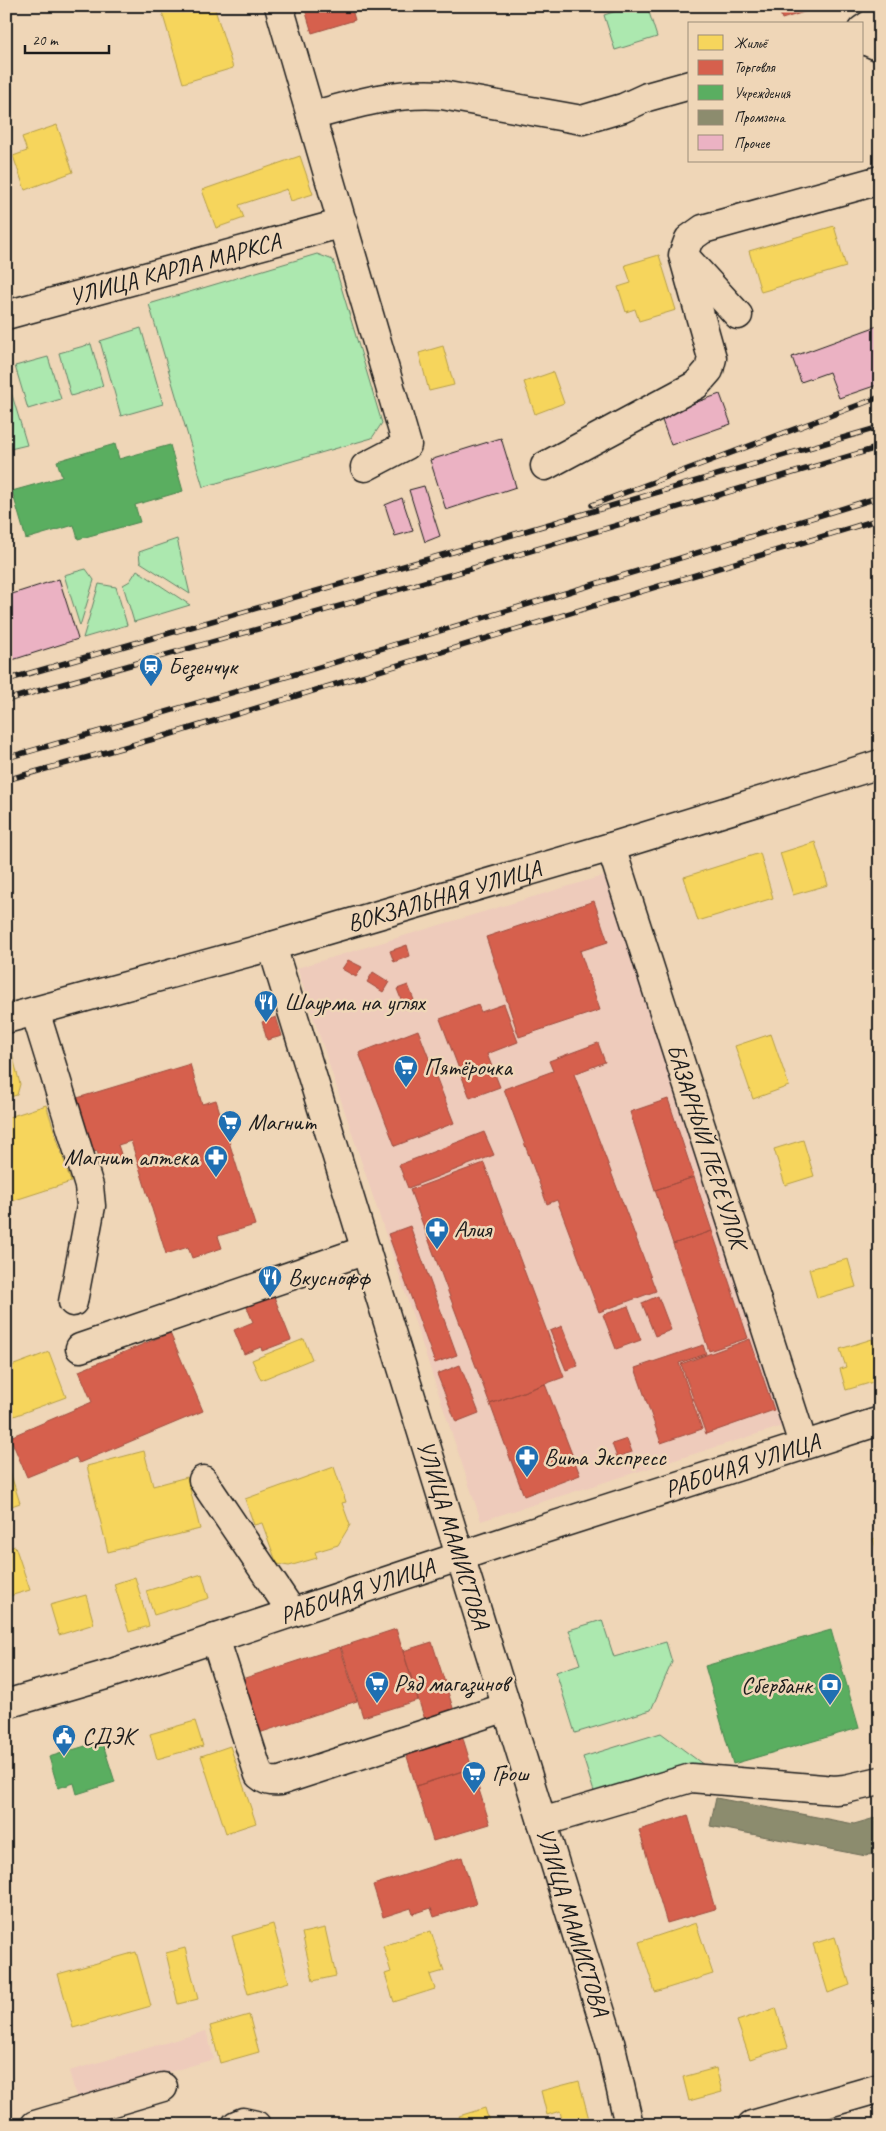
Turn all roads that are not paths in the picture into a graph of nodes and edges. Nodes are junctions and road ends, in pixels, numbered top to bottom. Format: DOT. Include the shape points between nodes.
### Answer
graph roads {
  1 [pos="279,6"];
  2 [pos="880,12"];
  3 [pos="864,28"];
  4 [pos="864,40"];
  5 [pos="880,47"];
  6 [pos="688,86"];
  7 [pos="311,116"];
  8 [pos="880,180"];
  9 [pos="343,223"];
  10 [pos="683,255"];
  11 [pos="6,315"];
  12 [pos="738,315"];
  13 [pos="545,466"];
  14 [pos="365,467"];
  15 [pos="880,764"];
  16 [pos="611,847"];
  17 [pos="272,946"];
  18 [pos="35,1011"];
  19 [pos="6,1019"];
  20 [pos="366,1250"];
  21 [pos="73,1302"];
  22 [pos="80,1348"];
  23 [pos="880,1421"];
  24 [pos="803,1444"];
  25 [pos="203,1480"];
  26 [pos="460,1556"];
  27 [pos="292,1612"];
  28 [pos="215,1638"];
  29 [pos="6,1704"];
  30 [pos="507,1707"];
  31 [pos="880,1781"];
  32 [pos="542,1822"];
  33 [pos="163,2087"];
  34 [pos="880,2088"];
  35 [pos="35,2125"];
  36 [pos="236,2125"];
  37 [pos="256,2125"];
  38 [pos="629,2125"];
  39 [pos="752,2125"];
  1 -- 7 [label="street"];
  2 -- 3 [label="street"];
  4 -- 5 [label="street"];
  6 -- 7 [label="street" via="582,120 421,94 375,98"];
  7 -- 9 [label="street"];
  8 -- 10 [label="street" via="703,229 689,239"];
  9 -- 11 [label="street, УЛИЦА КАРЛА МАРКСА"];
  9 -- 14 [label="street" via="407,445"];
  10 -- 12 [label="street"];
  10 -- 13 [label="street" via="712,358 709,370 696,385"];
  15 -- 16 [label="street, ВОКЗАЛЬНАЯ УЛИЦА"];
  16 -- 17 [label="street, ВОКЗАЛЬНАЯ УЛИЦА"];
  16 -- 24 [label="street, БАЗАРНЫЙ ПЕРЕУЛОК"];
  17 -- 18 [label="street, ВОКЗАЛЬНАЯ УЛИЦА"];
  17 -- 20 [label="street, УЛИЦА МАМИСТОВА"];
  18 -- 19 [label="street, ВОКЗАЛЬНАЯ УЛИЦА"];
  18 -- 21 [label="street" via="89,1186 91,1206"];
  20 -- 22 [label="street"];
  20 -- 26 [label="street, УЛИЦА МАМИСТОВА"];
  23 -- 24 [label="street, РАБОЧАЯ УЛИЦА"];
  24 -- 26 [label="street, РАБОЧАЯ УЛИЦА"];
  25 -- 27 [label="street"];
  26 -- 27 [label="street, РАБОЧАЯ УЛИЦА"];
  26 -- 30 [label="street, УЛИЦА МАМИСТОВА"];
  27 -- 28 [label="street, РАБОЧАЯ УЛИЦА"];
  28 -- 29 [label="street, РАБОЧАЯ УЛИЦА"];
  28 -- 30 [label="street" via="255,1767 264,1780 280,1781"];
  30 -- 32 [label="street, УЛИЦА МАМИСТОВА"];
  31 -- 32 [label="street" via="834,1790 691,1778"];
  32 -- 38 [label="street, УЛИЦА МАМИСТОВА" via="610,2042"];
  33 -- 35 [label="street"];
  34 -- 39 [label="street"];
  36 -- 37 [label="street" via="243,2122"];
}
